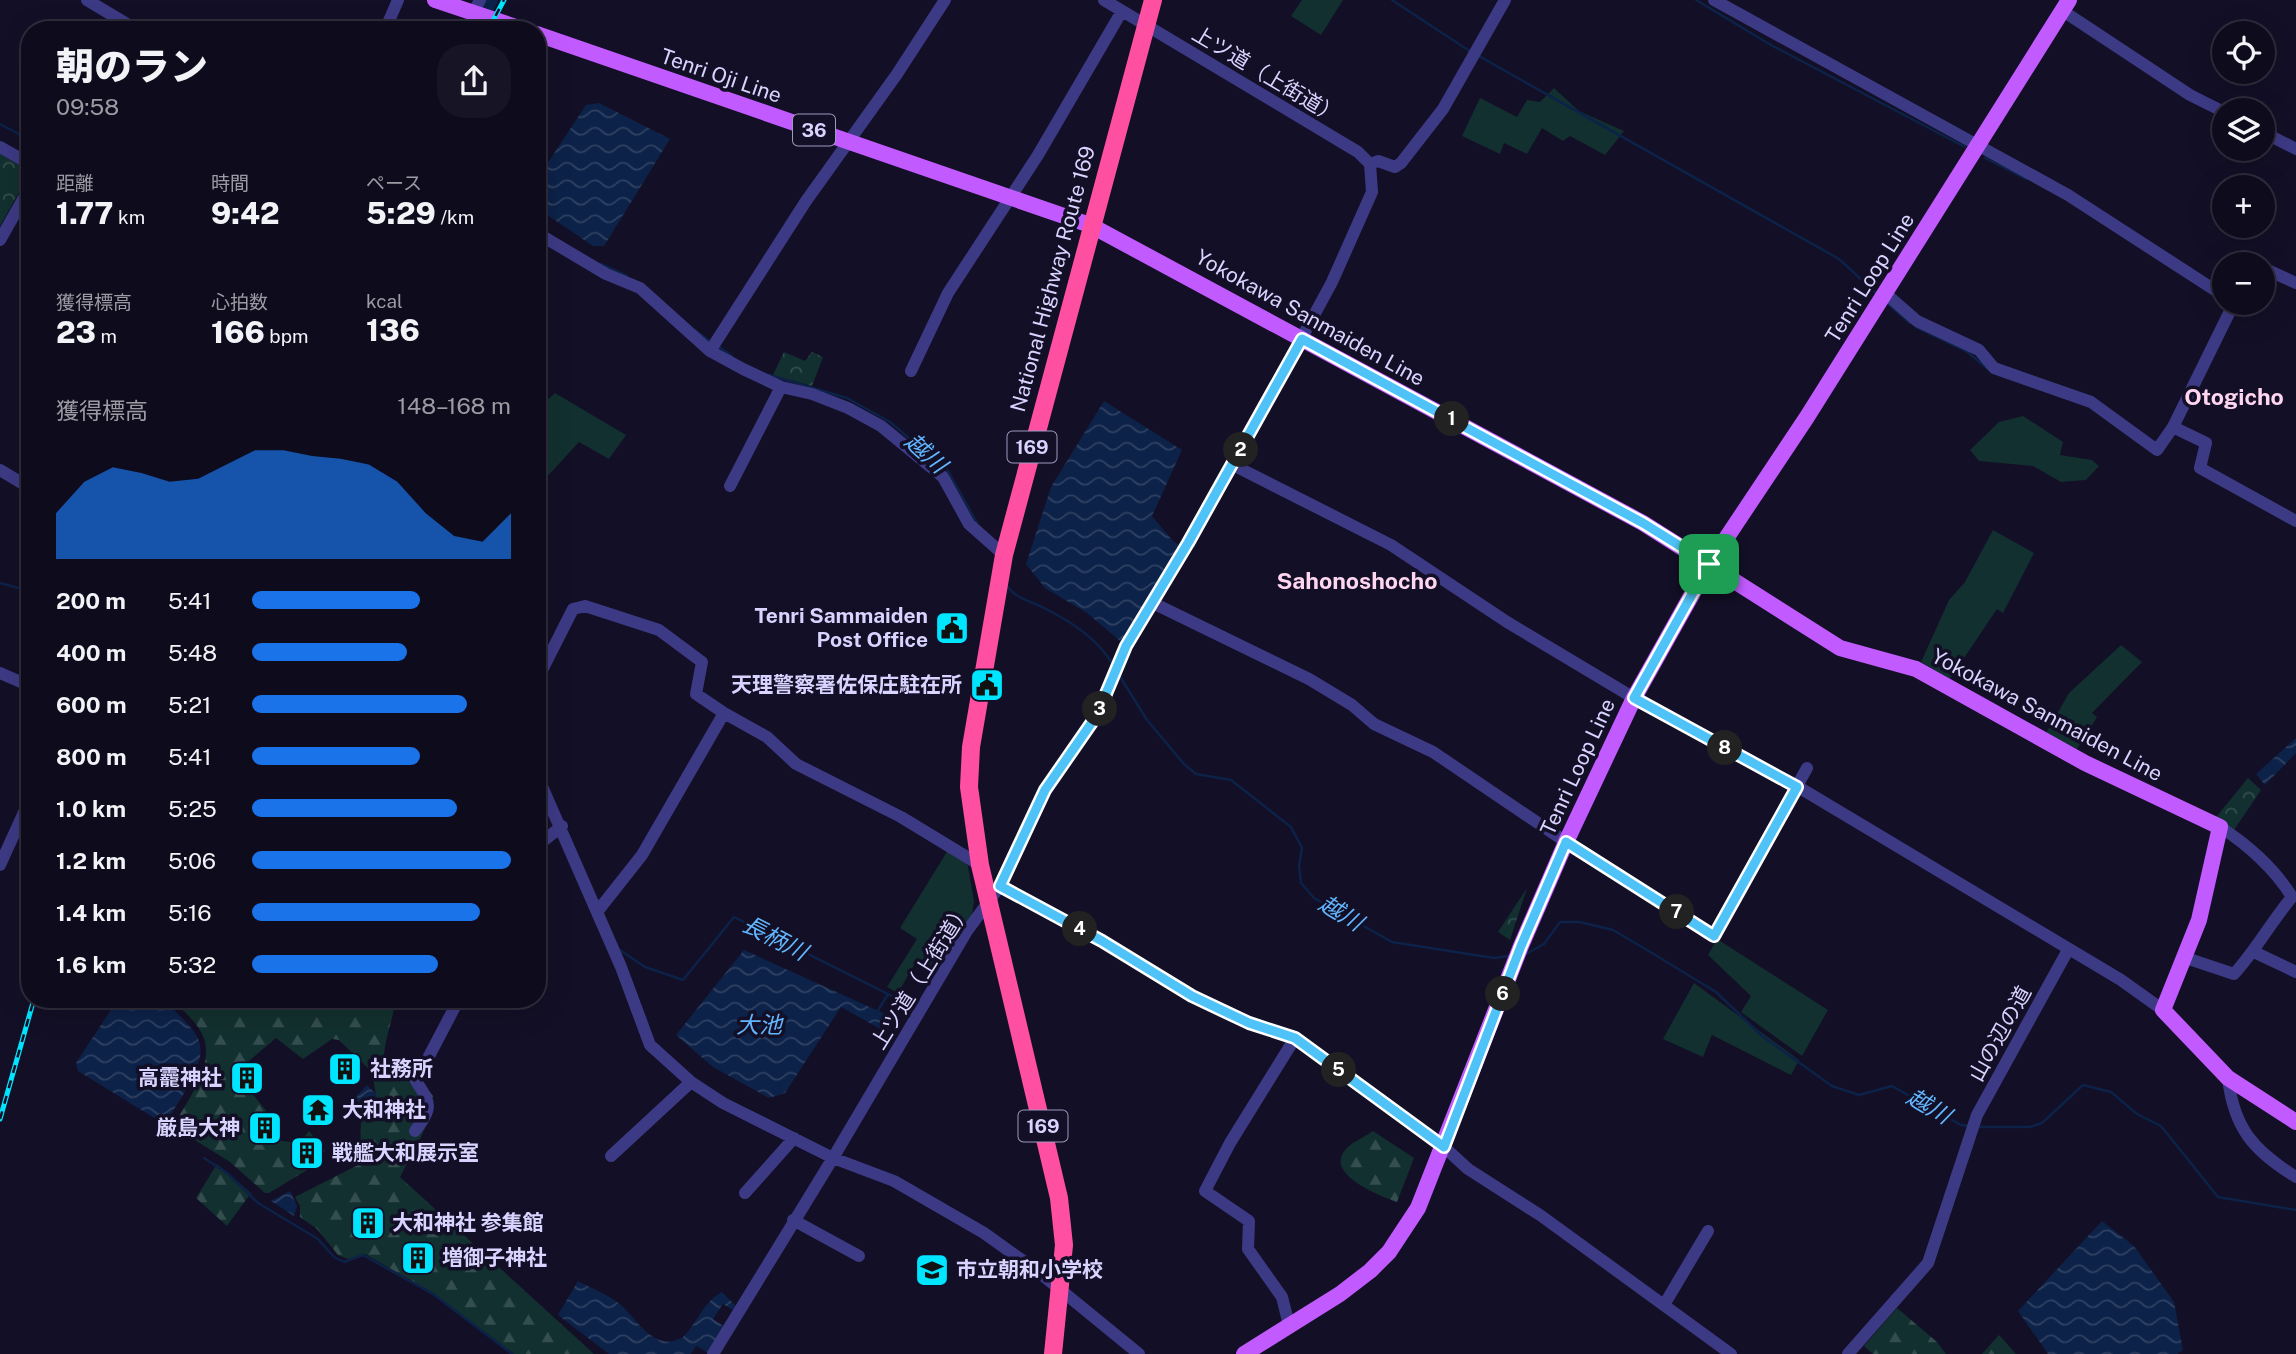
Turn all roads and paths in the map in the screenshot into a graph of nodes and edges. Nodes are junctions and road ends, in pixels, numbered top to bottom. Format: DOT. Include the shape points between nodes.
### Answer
graph roads {
  1 [pos="87,0"];
  2 [pos="398,0"];
  3 [pos="435,0"];
  4 [pos="945,0"];
  5 [pos="1104,0"];
  6 [pos="1153,0"];
  7 [pos="1505,0"];
  8 [pos="1714,0"];
  9 [pos="2066,6"];
  10 [pos="479,11"];
  11 [pos="1122,11"];
  12 [pos="122,21"];
  13 [pos="389,21"];
  14 [pos="503,21"];
  15 [pos="1146,25"];
  16 [pos="546,37"];
  17 [pos="2212,106"];
  18 [pos="2275,138"];
  19 [pos="847,141"];
  20 [pos="1978,146"];
  21 [pos="0,147"];
  22 [pos="2296,149"];
  23 [pos="21,159"];
  24 [pos="1370,164"];
  25 [pos="1012,196"];
  26 [pos="21,203"];
  27 [pos="1090,225"];
  28 [pos="546,238"];
  29 [pos="0,240"];
  30 [pos="2275,273"];
  31 [pos="2296,283"];
  32 [pos="2212,288"];
  33 [pos="1885,293"];
  34 [pos="2228,315"];
  35 [pos="1302,339"];
  36 [pos="710,351"];
  37 [pos="911,371"];
  38 [pos="780,387"];
  39 [pos="2173,427"];
  40 [pos="1233,465"];
  41 [pos="0,470"];
  42 [pos="21,483"];
  43 [pos="730,486"];
  44 [pos="2296,521"];
  45 [pos="1004,555"];
  46 [pos="1709,564"];
  47 [pos="1153,603"];
  48 [pos="546,662"];
  49 [pos="0,673"];
  50 [pos="21,682"];
  51 [pos="1634,698"];
  52 [pos="724,713"];
  53 [pos="1807,768"];
  54 [pos="1797,787"];
  55 [pos="546,794"];
  56 [pos="21,819"];
  57 [pos="562,827"];
  58 [pos="2220,827"];
  59 [pos="546,839"];
  60 [pos="1566,842"];
  61 [pos="0,865"];
  62 [pos="980,865"];
  63 [pos="1000,886"];
  64 [pos="989,902"];
  65 [pos="597,912"];
  66 [pos="2068,950"];
  67 [pos="2254,952"];
  68 [pos="2186,958"];
  69 [pos="2296,972"];
  70 [pos="454,1008"];
  71 [pos="2163,1010"];
  72 [pos="1295,1038"];
  73 [pos="2228,1078"];
  74 [pos="691,1082"];
  75 [pos="2296,1122"];
  76 [pos="415,1132"];
  77 [pos="794,1138"];
  78 [pos="1444,1147"];
  79 [pos="611,1156"];
  80 [pos="833,1158"];
  81 [pos="2296,1177"];
  82 [pos="745,1193"];
  83 [pos="793,1220"];
  84 [pos="1708,1231"];
  85 [pos="859,1256"];
  86 [pos="1061,1290"];
  87 [pos="1664,1305"];
  88 [pos="1289,1325"];
  89 [pos="713,1354"];
  90 [pos="1053,1354"];
  91 [pos="1139,1354"];
  92 [pos="1244,1354"];
  93 [pos="1731,1354"];
  94 [pos="1848,1354"];
  1 -- 12 [label="street"];
  2 -- 13 [label="street"];
  3 -- 10 [label="main road"];
  4 -- 19 [label="street"];
  5 -- 11 [label="street, 上ツ道（上街道）"];
  6 -- 15 [label="highway, National Highway Route 169 / 169"];
  7 -- 24 [label="street" via="1443,109 1401,163 1395,167 1378,161"];
  8 -- 20 [label="street"];
  9 -- 17 [label="street"];
  9 -- 20 [label="main road, Tenri Loop Line"];
  10 -- 14 [label="main road"];
  11 -- 15 [label="street, 上ツ道（上街道）"];
  11 -- 25 [label="street"];
  15 -- 24 [label="street, 上ツ道（上街道）" via="1358,152"];
  15 -- 27 [label="highway, National Highway Route 169 / 169"];
  16 -- 19 [label="main road, Tenri Oji Line / 36"];
  18 -- 22 [label="street"];
  19 -- 25 [label="main road, Tenri Oji Line / 36"];
  19 -- 36 [label="street"];
  20 -- 32 [label="street" via="2068,195"];
  20 -- 33 [label="main road, Tenri Loop Line"];
  21 -- 23 [label="street"];
  24 -- 35 [label="street, 上ツ道（上街道）" via="1372,192"];
  25 -- 27 [label="main road, Tenri Oji Line / 36"];
  25 -- 37 [label="street" via="948,293"];
  26 -- 29 [label="street"];
  27 -- 35 [label="main road, Yokokawa Sanmaiden Line"];
  27 -- 45 [label="highway, National Highway Route 169 / 169"];
  28 -- 36 [label="street" via="606,274 640,288"];
  30 -- 31 [label="street"];
  33 -- 39 [label="street" via="1917,321 1979,350 1994,368 2091,402 2157,450"];
  33 -- 46 [label="main road, Tenri Loop Line"];
  34 -- 39 [label="street"];
  35 -- 40 [label="street, 上ツ道（上街道）"];
  35 -- 46 [label="main road, Yokokawa Sanmaiden Line" via="1643,523"];
  36 -- 38 [label="street"];
  38 -- 43 [label="street"];
  38 -- 45 [label="street" via="824,398 881,426 943,477 970,524"];
  39 -- 44 [label="street" via="2206,443 2200,468 2205,472"];
  40 -- 47 [label="street, 上ツ道（上街道）"];
  40 -- 51 [label="street" via="1391,545"];
  41 -- 42 [label="street"];
  45 -- 62 [label="highway, National Highway Route 169 / 169" via="971,747 969,787"];
  46 -- 51 [label="main road, Tenri Loop Line"];
  46 -- 58 [label="main road, Yokokawa Sanmaiden Line" via="1840,648 1916,670 2085,763"];
  47 -- 60 [label="street" via="1309,679 1374,724 1433,752"];
  47 -- 63 [label="street, 上ツ道（上街道）" via="1126,646 1097,715 1045,790"];
  48 -- 52 [label="street" via="573,609 585,606 659,629 702,662 696,694"];
  49 -- 50 [label="street"];
  51 -- 54 [label="street"];
  51 -- 60 [label="main road, Tenri Loop Line"];
  52 -- 62 [label="street" via="767,737 796,764 901,817"];
  52 -- 65 [label="street" via="642,855"];
  53 -- 54 [label="street"];
  54 -- 60 [label="street" via="1714,936"];
  54 -- 66 [label="street"];
  55 -- 57 [label="street"];
  56 -- 61 [label="street"];
  57 -- 59 [label="street"];
  57 -- 65 [label="street"];
  58 -- 67 [label="street" via="2239,839 2292,897"];
  58 -- 68 [label="main road"];
  60 -- 78 [label="main road, Tenri Loop Line"];
  62 -- 64 [label="highway, National Highway Route 169 / 169"];
  63 -- 64 [label="street, 上ツ道（上街道）"];
  63 -- 72 [label="street" via="1192,996"];
  64 -- 80 [label="street, 上ツ道（上街道）" via="967,931"];
  64 -- 86 [label="highway, National Highway Route 169 / 169" via="1059,1198 1064,1245"];
  65 -- 74 [label="street" via="650,1045"];
  66 -- 71 [label="street"];
  66 -- 94 [label="street, 山の辺の道" via="1977,1115 1927,1263"];
  67 -- 68 [label="street" via="2234,974"];
  67 -- 69 [label="street"];
  68 -- 71 [label="main road"];
  70 -- 76 [label="street" via="416,1081 429,1100 428,1113"];
  71 -- 73 [label="main road"];
  72 -- 78 [label="street"];
  72 -- 88 [label="street" via="1205,1191 1249,1221 1248,1249 1282,1297"];
  73 -- 75 [label="main road"];
  73 -- 81 [label="street" via="2241,1127 2255,1147"];
  74 -- 77 [label="street"];
  74 -- 79 [label="street"];
  77 -- 80 [label="street"];
  77 -- 82 [label="street"];
  78 -- 87 [label="street" via="1468,1169"];
  78 -- 88 [label="main road, Tenri Loop Line" via="1418,1208 1389,1252 1340,1294"];
  80 -- 83 [label="street, 上ツ道（上街道）"];
  80 -- 86 [label="street" via="894,1181 984,1233"];
  83 -- 85 [label="street"];
  83 -- 89 [label="street, 上ツ道（上街道）"];
  84 -- 87 [label="street"];
  86 -- 90 [label="highway, National Highway Route 169 / 169"];
  86 -- 91 [label="street"];
  87 -- 93 [label="street"];
  88 -- 92 [label="main road, Tenri Loop Line"];
}
